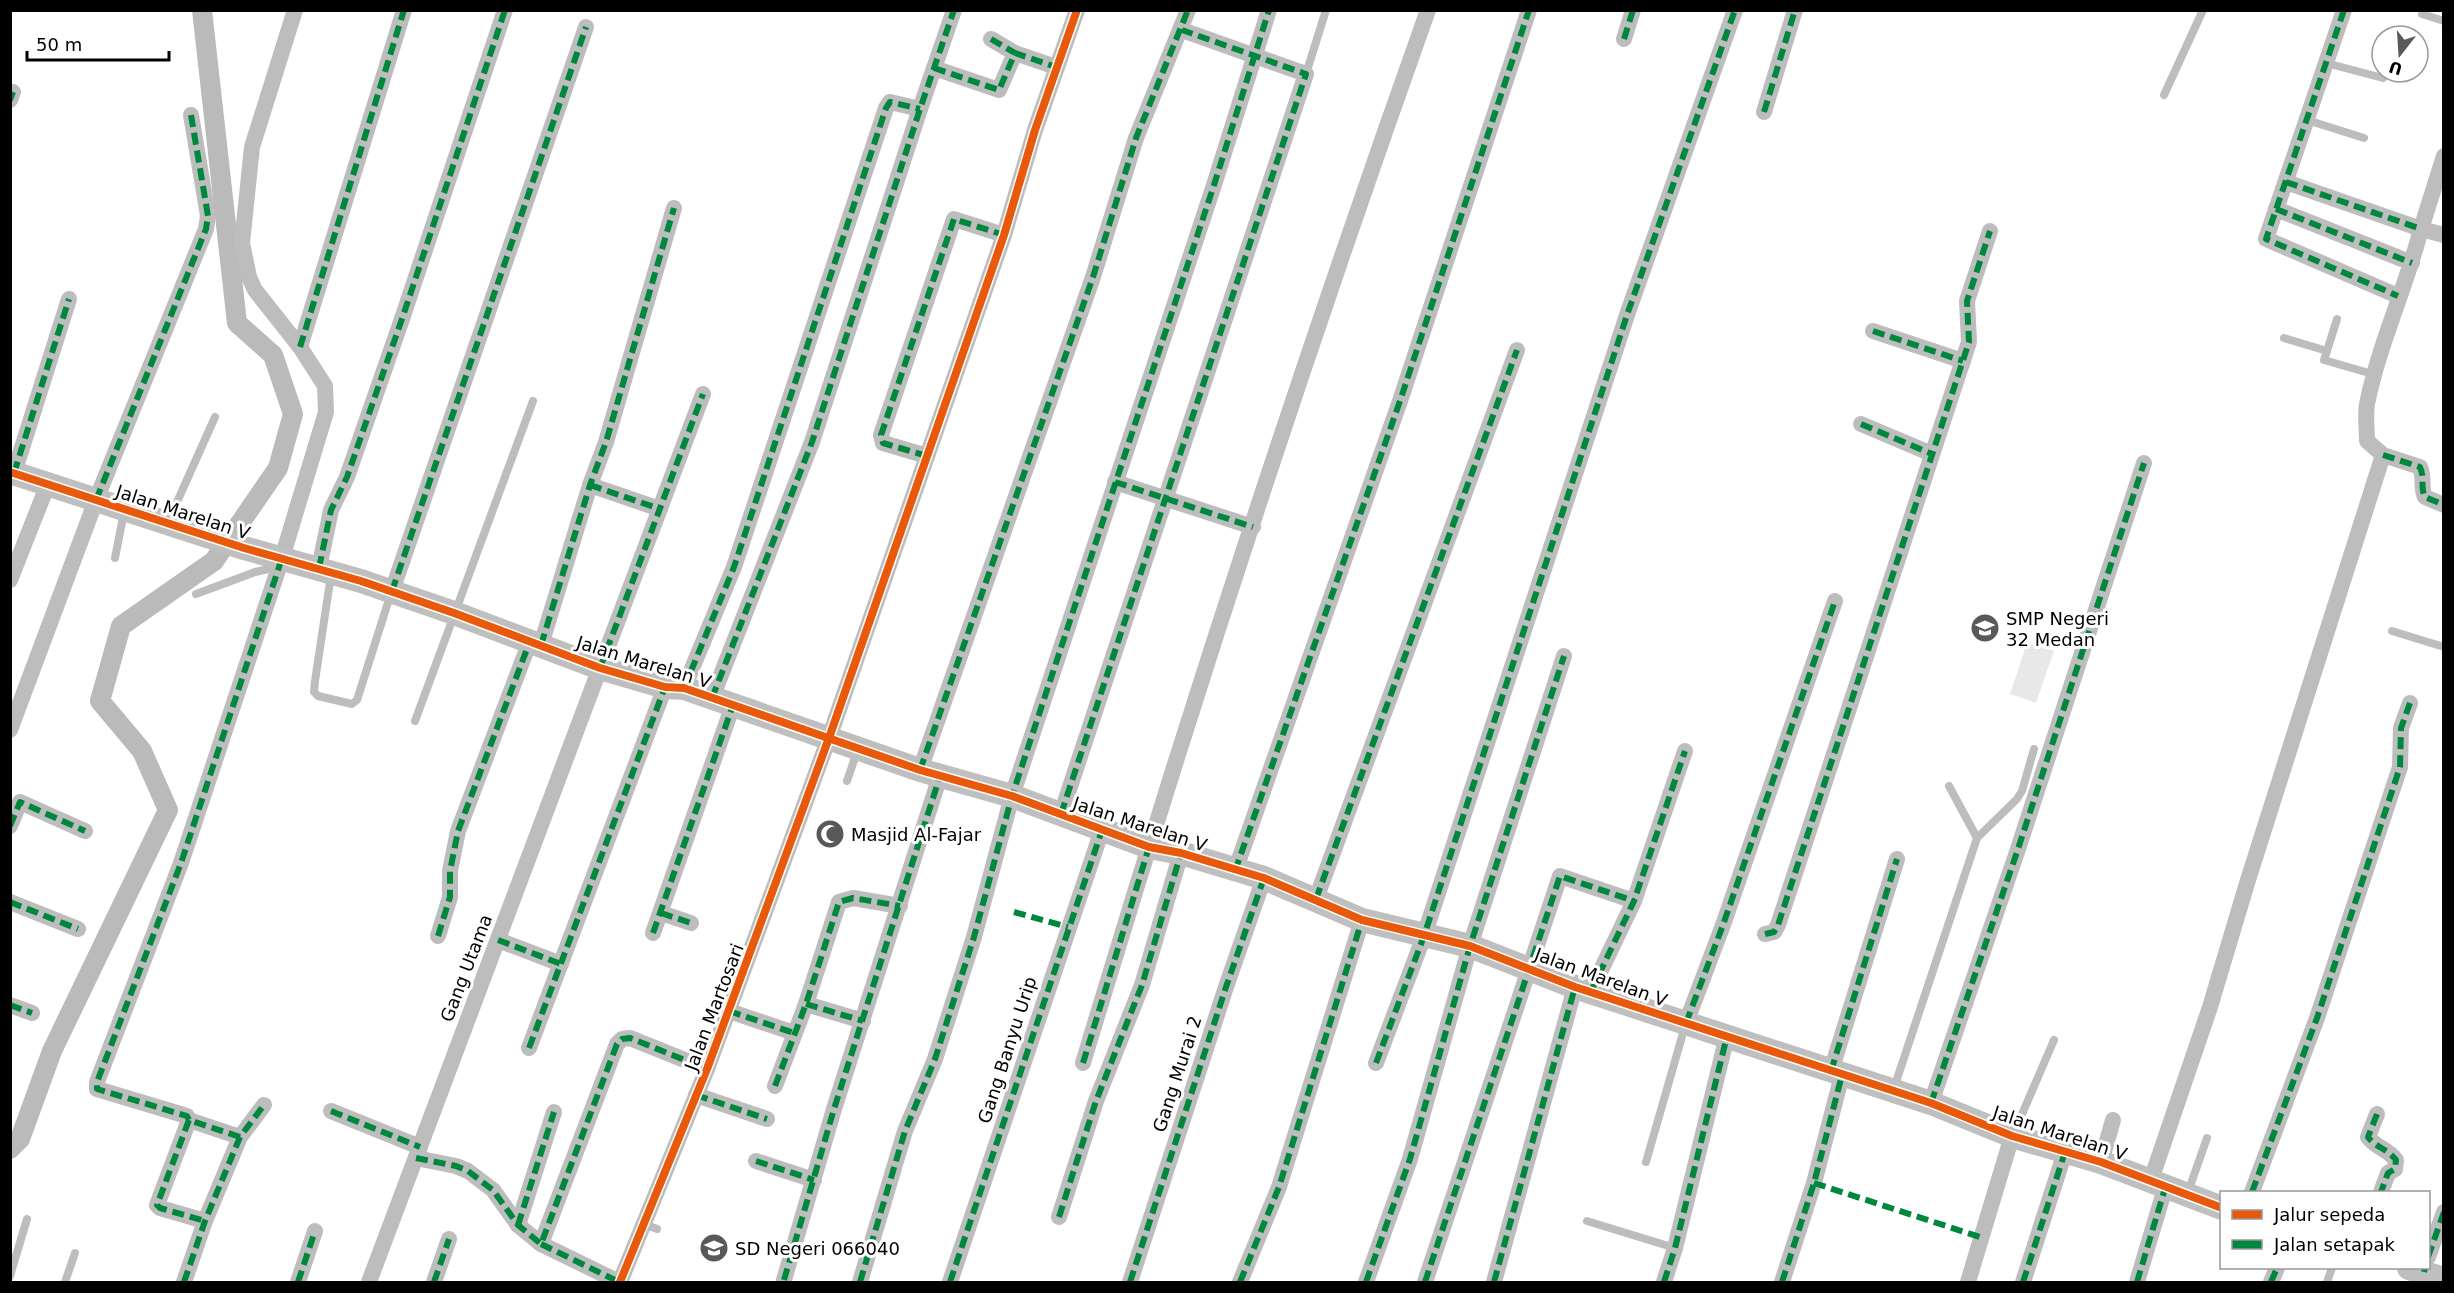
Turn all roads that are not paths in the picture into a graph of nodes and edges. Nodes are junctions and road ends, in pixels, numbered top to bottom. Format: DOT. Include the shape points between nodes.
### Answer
graph roads {
  1 [pos="295,10"];
  2 [pos="404,10"];
  3 [pos="505,10"];
  4 [pos="954,10"];
  5 [pos="1077,10"];
  6 [pos="1188,10"];
  7 [pos="1269,10"];
  8 [pos="1326,10"];
  9 [pos="1428,10"];
  10 [pos="1529,10"];
  11 [pos="1633,10"];
  12 [pos="1735,10"];
  13 [pos="1795,10"];
  14 [pos="2203,10"];
  15 [pos="2344,10"];
  16 [pos="2422,14"];
  17 [pos="2444,21"];
  18 [pos="586,27"];
  19 [pos="1182,30"];
  20 [pos="992,39"];
  21 [pos="1624,39"];
  22 [pos="1014,53"];
  23 [pos="1254,56"];
  24 [pos="2326,63"];
  25 [pos="1056,67"];
  26 [pos="934,68"];
  27 [pos="1306,74"];
  28 [pos="2370,75"];
  29 [pos="2164,95"];
  30 [pos="920,109"];
  31 [pos="1764,112"];
  32 [pos="190,115"];
  33 [pos="2307,120"];
  34 [pos="2364,138"];
  35 [pos="2444,156"];
  36 [pos="2286,182"];
  37 [pos="674,208"];
  38 [pos="2276,209"];
  39 [pos="2421,229"];
  40 [pos="1990,231"];
  41 [pos="1004,235"];
  42 [pos="2444,235"];
  43 [pos="2412,263"];
  44 [pos="2398,296"];
  45 [pos="69,299"];
  46 [pos="2337,319"];
  47 [pos="1873,331"];
  48 [pos="2284,338"];
  49 [pos="300,347"];
  50 [pos="1517,350"];
  51 [pos="2327,351"];
  52 [pos="1963,361"];
  53 [pos="2376,375"];
  54 [pos="703,394"];
  55 [pos="533,401"];
  56 [pos="215,417"];
  57 [pos="1862,424"];
  58 [pos="1932,454"];
  59 [pos="2383,455"];
  60 [pos="927,456"];
  61 [pos="2144,463"];
  62 [pos="12,472"];
  63 [pos="1115,482"];
  64 [pos="48,484"];
  65 [pos="590,485"];
  66 [pos="96,500"];
  67 [pos="1165,500"];
  68 [pos="2444,505"];
  69 [pos="124,509"];
  70 [pos="660,509"];
  71 [pos="167,523"];
  72 [pos="1253,527"];
  73 [pos="115,558"];
  74 [pos="280,563"];
  75 [pos="325,570"];
  76 [pos="10,580"];
  77 [pos="392,591"];
  78 [pos="196,594"];
  79 [pos="1835,601"];
  80 [pos="454,613"];
  81 [pos="2392,631"];
  82 [pos="536,643"];
  83 [pos="2444,647"];
  84 [pos="1564,656"];
  85 [pos="600,668"];
  86 [pos="674,688"];
  87 [pos="722,701"];
  88 [pos="2410,703"];
  89 [pos="415,721"];
  90 [pos="10,730"];
  91 [pos="829,738"];
  92 [pos="858,749"];
  93 [pos="2034,749"];
  94 [pos="1685,751"];
  95 [pos="930,773"];
  96 [pos="847,781"];
  97 [pos="1949,786"];
  98 [pos="1012,796"];
  99 [pos="15,800"];
  100 [pos="1061,814"];
  101 [pos="10,826"];
  102 [pos="1102,830"];
  103 [pos="85,831"];
  104 [pos="1977,838"];
  105 [pos="1149,847"];
  106 [pos="1181,853"];
  107 [pos="1897,858"];
  108 [pos="1235,871"];
  109 [pos="1264,879"];
  110 [pos="1316,899"];
  111 [pos="1634,901"];
  112 [pos="10,902"];
  113 [pos="900,906"];
  114 [pos="661,912"];
  115 [pos="1362,920"];
  116 [pos="690,923"];
  117 [pos="78,929"];
  118 [pos="653,933"];
  119 [pos="1765,934"];
  120 [pos="438,936"];
  121 [pos="1424,936"];
  122 [pos="498,940"];
  123 [pos="1470,946"];
  124 [pos="561,964"];
  125 [pos="1528,968"];
  126 [pos="1583,989"];
  127 [pos="806,1004"];
  128 [pos="10,1005"];
  129 [pos="729,1011"];
  130 [pos="32,1013"];
  131 [pos="863,1022"];
  132 [pos="1686,1023"];
  133 [pos="794,1033"];
  134 [pos="1727,1036"];
  135 [pos="2054,1040"];
  136 [pos="529,1048"];
  137 [pos="1377,1063"];
  138 [pos="1083,1064"];
  139 [pos="707,1069"];
  140 [pos="1836,1073"];
  141 [pos="775,1086"];
  142 [pos="1893,1091"];
  143 [pos="696,1095"];
  144 [pos="1931,1103"];
  145 [pos="264,1105"];
  146 [pos="331,1111"];
  147 [pos="554,1112"];
  148 [pos="2377,1114"];
  149 [pos="767,1119"];
  150 [pos="189,1120"];
  151 [pos="2113,1120"];
  152 [pos="2012,1136"];
  153 [pos="240,1137"];
  154 [pos="2207,1138"];
  155 [pos="2065,1152"];
  156 [pos="418,1153"];
  157 [pos="756,1161"];
  158 [pos="1646,1162"];
  159 [pos="2101,1162"];
  160 [pos="814,1180"];
  161 [pos="2168,1187"];
  162 [pos="2252,1191"];
  163 [pos="2381,1191"];
  164 [pos="2220,1207"];
  165 [pos="2444,1212"];
  166 [pos="1059,1217"];
  167 [pos="27,1219"];
  168 [pos="205,1221"];
  169 [pos="1587,1221"];
  170 [pos="519,1225"];
  171 [pos="315,1231"];
  172 [pos="449,1239"];
  173 [pos="540,1244"];
  174 [pos="1675,1248"];
  175 [pos="75,1253"];
  176 [pos="2430,1256"];
  177 [pos="10,1276"];
  178 [pos="784,1280"];
  179 [pos="65,1282"];
  180 [pos="184,1282"];
  181 [pos="298,1282"];
  182 [pos="369,1282"];
  183 [pos="434,1282"];
  184 [pos="620,1282"];
  185 [pos="860,1282"];
  186 [pos="950,1282"];
  187 [pos="1130,1282"];
  188 [pos="1240,1282"];
  189 [pos="1366,1282"];
  190 [pos="1425,1282"];
  191 [pos="1494,1282"];
  192 [pos="1664,1282"];
  193 [pos="1782,1282"];
  194 [pos="1968,1282"];
  195 [pos="2023,1282"];
  196 [pos="2137,1282"];
  1 -- 49 [label="street" via="252,147 242,243 255,290"];
  2 -- 49 [label="street"];
  3 -- 75 [label="street" via="347,477 331,510"];
  4 -- 26 [label="street"];
  5 -- 25 [label="street, Jalan Martosari"];
  6 -- 19 [label="street"];
  7 -- 23 [label="street"];
  8 -- 27 [label="lane"];
  9 -- 72 [label="street" via="1350,227"];
  10 -- 108 [label="street" via="1400,401"];
  11 -- 21 [label="street"];
  12 -- 121 [label="street" via="1628,312"];
  13 -- 31 [label="street"];
  14 -- 29 [label="lane"];
  15 -- 24 [label="street"];
  16 -- 17 [label="lane"];
  18 -- 77 [label="street"];
  19 -- 23 [label="street"];
  19 -- 95 [label="street" via="1136,138"];
  20 -- 22 [label="street"];
  22 -- 25 [label="street"];
  22 -- 26 [label="street" via="999,90"];
  23 -- 27 [label="street"];
  23 -- 63 [label="street"];
  24 -- 28 [label="lane"];
  24 -- 33 [label="street"];
  25 -- 41 [label="street, Jalan Martosari"];
  26 -- 30 [label="street"];
  27 -- 67 [label="street"];
  30 -- 86 [label="street" via="890,102 886,108 734,567"];
  30 -- 87 [label="street" via="812,442"];
  32 -- 66 [label="street" via="208,216 206,229"];
  33 -- 34 [label="lane"];
  33 -- 36 [label="street"];
  35 -- 39 [label="street"];
  36 -- 38 [label="street"];
  36 -- 39 [label="street"];
  37 -- 65 [label="street"];
  38 -- 43 [label="street"];
  38 -- 44 [label="street" via="2266,239"];
  39 -- 42 [label="street"];
  39 -- 43 [label="street"];
  40 -- 52 [label="street" via="1968,292 1969,342"];
  41 -- 60 [label="street, Jalan Martosari"];
  41 -- 60 [label="street" via="954,219 881,435 883,443"];
  43 -- 44 [label="street"];
  44 -- 53 [label="street"];
  45 -- 62 [label="street"];
  46 -- 51 [label="lane"];
  47 -- 52 [label="street"];
  48 -- 51 [label="lane"];
  49 -- 74 [label="street" via="325,386 326,412"];
  50 -- 110 [label="street"];
  51 -- 53 [label="lane" via="2324,360"];
  52 -- 58 [label="street"];
  53 -- 59 [label="street" via="2367,406 2367,441"];
  54 -- 70 [label="street, Gang Utama"];
  55 -- 80 [label="lane"];
  56 -- 71 [label="lane"];
  57 -- 58 [label="street"];
  58 -- 119 [label="street" via="1778,925 1774,932"];
  59 -- 68 [label="street" via="2420,467 2425,497"];
  59 -- 161 [label="street" via="2210,1007"];
  60 -- 91 [label="street, Jalan Martosari"];
  61 -- 144 [label="street"];
  62 -- 64 [label="street, Jalan Marelan V"];
  63 -- 67 [label="street"];
  63 -- 98 [label="street"];
  64 -- 66 [label="street, Jalan Marelan V"];
  64 -- 76 [label="street"];
  65 -- 70 [label="street"];
  65 -- 82 [label="street"];
  66 -- 69 [label="street, Jalan Marelan V"];
  66 -- 90 [label="street"];
  67 -- 72 [label="street"];
  67 -- 100 [label="street"];
  69 -- 71 [label="street, Jalan Marelan V"];
  69 -- 73 [label="lane"];
  70 -- 85 [label="street, Gang Utama"];
  71 -- 74 [label="street, Jalan Marelan V"];
  72 -- 105 [label="street"];
  74 -- 75 [label="street, Jalan Marelan V"];
  74 -- 78 [label="lane"];
  74 -- 150 [label="street" via="181,863 97,1082 97,1089 187,1116"];
  75 -- 77 [label="street, Jalan Marelan V"];
  75 -- 77 [label="lane" via="314,692 318,696 352,704 357,700"];
  77 -- 80 [label="street, Jalan Marelan V"];
  79 -- 132 [label="street" via="1724,925"];
  80 -- 82 [label="street, Jalan Marelan V"];
  80 -- 89 [label="lane"];
  81 -- 83 [label="lane"];
  82 -- 85 [label="street, Jalan Marelan V"];
  82 -- 120 [label="street" via="458,831 450,871 450,897"];
  84 -- 123 [label="street"];
  85 -- 86 [label="street, Jalan Marelan V"];
  85 -- 122 [label="street, Gang Utama"];
  86 -- 87 [label="street, Jalan Marelan V"];
  86 -- 124 [label="street"];
  87 -- 91 [label="street, Jalan Marelan V"];
  87 -- 114 [label="street"];
  88 -- 162 [label="street" via="2401,729 2400,767 2317,1018"];
  91 -- 92 [label="street, Jalan Marelan V"];
  91 -- 129 [label="street, Jalan Martosari"];
  92 -- 95 [label="street, Jalan Marelan V"];
  92 -- 96 [label="lane"];
  93 -- 104 [label="lane" via="2017,800"];
  94 -- 111 [label="street"];
  95 -- 98 [label="street, Jalan Marelan V"];
  95 -- 113 [label="street"];
  97 -- 104 [label="lane"];
  98 -- 100 [label="street, Jalan Marelan V"];
  98 -- 185 [label="street" via="971,948 935,1059 905,1131"];
  99 -- 101 [label="street"];
  99 -- 103 [label="street"];
  100 -- 102 [label="street, Jalan Marelan V"];
  102 -- 105 [label="street, Jalan Marelan V"];
  102 -- 186 [label="street, Gang Banyu Urip"];
  104 -- 142 [label="lane"];
  105 -- 106 [label="street, Jalan Marelan V"];
  105 -- 138 [label="street"];
  106 -- 108 [label="street, Jalan Marelan V"];
  106 -- 166 [label="street" via="1142,985 1096,1101"];
  107 -- 140 [label="street"];
  108 -- 109 [label="street, Jalan Marelan V"];
  109 -- 110 [label="street, Jalan Marelan V"];
  109 -- 187 [label="street, Gang Murai 2"];
  110 -- 115 [label="street, Jalan Marelan V"];
  111 -- 125 [label="street" via="1560,876"];
  111 -- 126 [label="street"];
  112 -- 117 [label="street"];
  113 -- 127 [label="street" via="853,898 839,902"];
  113 -- 131 [label="street"];
  114 -- 116 [label="street"];
  114 -- 118 [label="street"];
  115 -- 121 [label="street, Jalan Marelan V"];
  115 -- 188 [label="street" via="1279,1187"];
  121 -- 123 [label="street, Jalan Marelan V"];
  121 -- 137 [label="street"];
  122 -- 124 [label="street"];
  122 -- 156 [label="street, Gang Utama"];
  123 -- 125 [label="street, Jalan Marelan V"];
  123 -- 189 [label="street" via="1410,1160"];
  124 -- 136 [label="street"];
  125 -- 126 [label="street, Jalan Marelan V"];
  125 -- 190 [label="street"];
  126 -- 132 [label="street, Jalan Marelan V"];
  126 -- 191 [label="street"];
  127 -- 131 [label="street"];
  127 -- 133 [label="street"];
  128 -- 130 [label="street"];
  129 -- 133 [label="street"];
  129 -- 139 [label="street, Jalan Martosari"];
  131 -- 160 [label="street"];
  132 -- 134 [label="street, Jalan Marelan V"];
  132 -- 158 [label="lane"];
  133 -- 141 [label="street"];
  134 -- 140 [label="street, Jalan Marelan V"];
  134 -- 174 [label="street"];
  135 -- 152 [label="lane"];
  139 -- 143 [label="street, Jalan Martosari"];
  139 -- 173 [label="street" via="630,1038 621,1039"];
  140 -- 142 [label="street, Jalan Marelan V"];
  140 -- 193 [label="street" via="1814,1183"];
  142 -- 144 [label="street, Jalan Marelan V"];
  143 -- 149 [label="street"];
  143 -- 184 [label="street, Jalan Martosari" via="650,1226"];
  144 -- 152 [label="street, Jalan Marelan V"];
  145 -- 153 [label="street"];
  146 -- 156 [label="street"];
  147 -- 170 [label="street"];
  148 -- 163 [label="street" via="2368,1137 2396,1160"];
  150 -- 153 [label="street"];
  150 -- 168 [label="street" via="157,1205"];
  151 -- 159 [label="street"];
  152 -- 155 [label="street, Jalan Marelan V"];
  152 -- 194 [label="street"];
  153 -- 168 [label="street"];
  154 -- 161 [label="lane"];
  155 -- 159 [label="street, Jalan Marelan V"];
  155 -- 195 [label="street"];
  156 -- 170 [label="street" via="468,1171 493,1190"];
  156 -- 182 [label="street, Gang Utama"];
  157 -- 160 [label="street"];
  159 -- 161 [label="street, Jalan Marelan V"];
  160 -- 178 [label="street"];
  161 -- 164 [label="street, Jalan Marelan V"];
  161 -- 196 [label="street"];
  165 -- 176 [label="street"];
  167 -- 177 [label="lane"];
  168 -- 180 [label="street"];
  169 -- 174 [label="lane"];
  170 -- 173 [label="street"];
  171 -- 181 [label="street"];
  172 -- 183 [label="street"];
  173 -- 184 [label="street"];
  174 -- 192 [label="street"];
  175 -- 179 [label="lane"];
}
